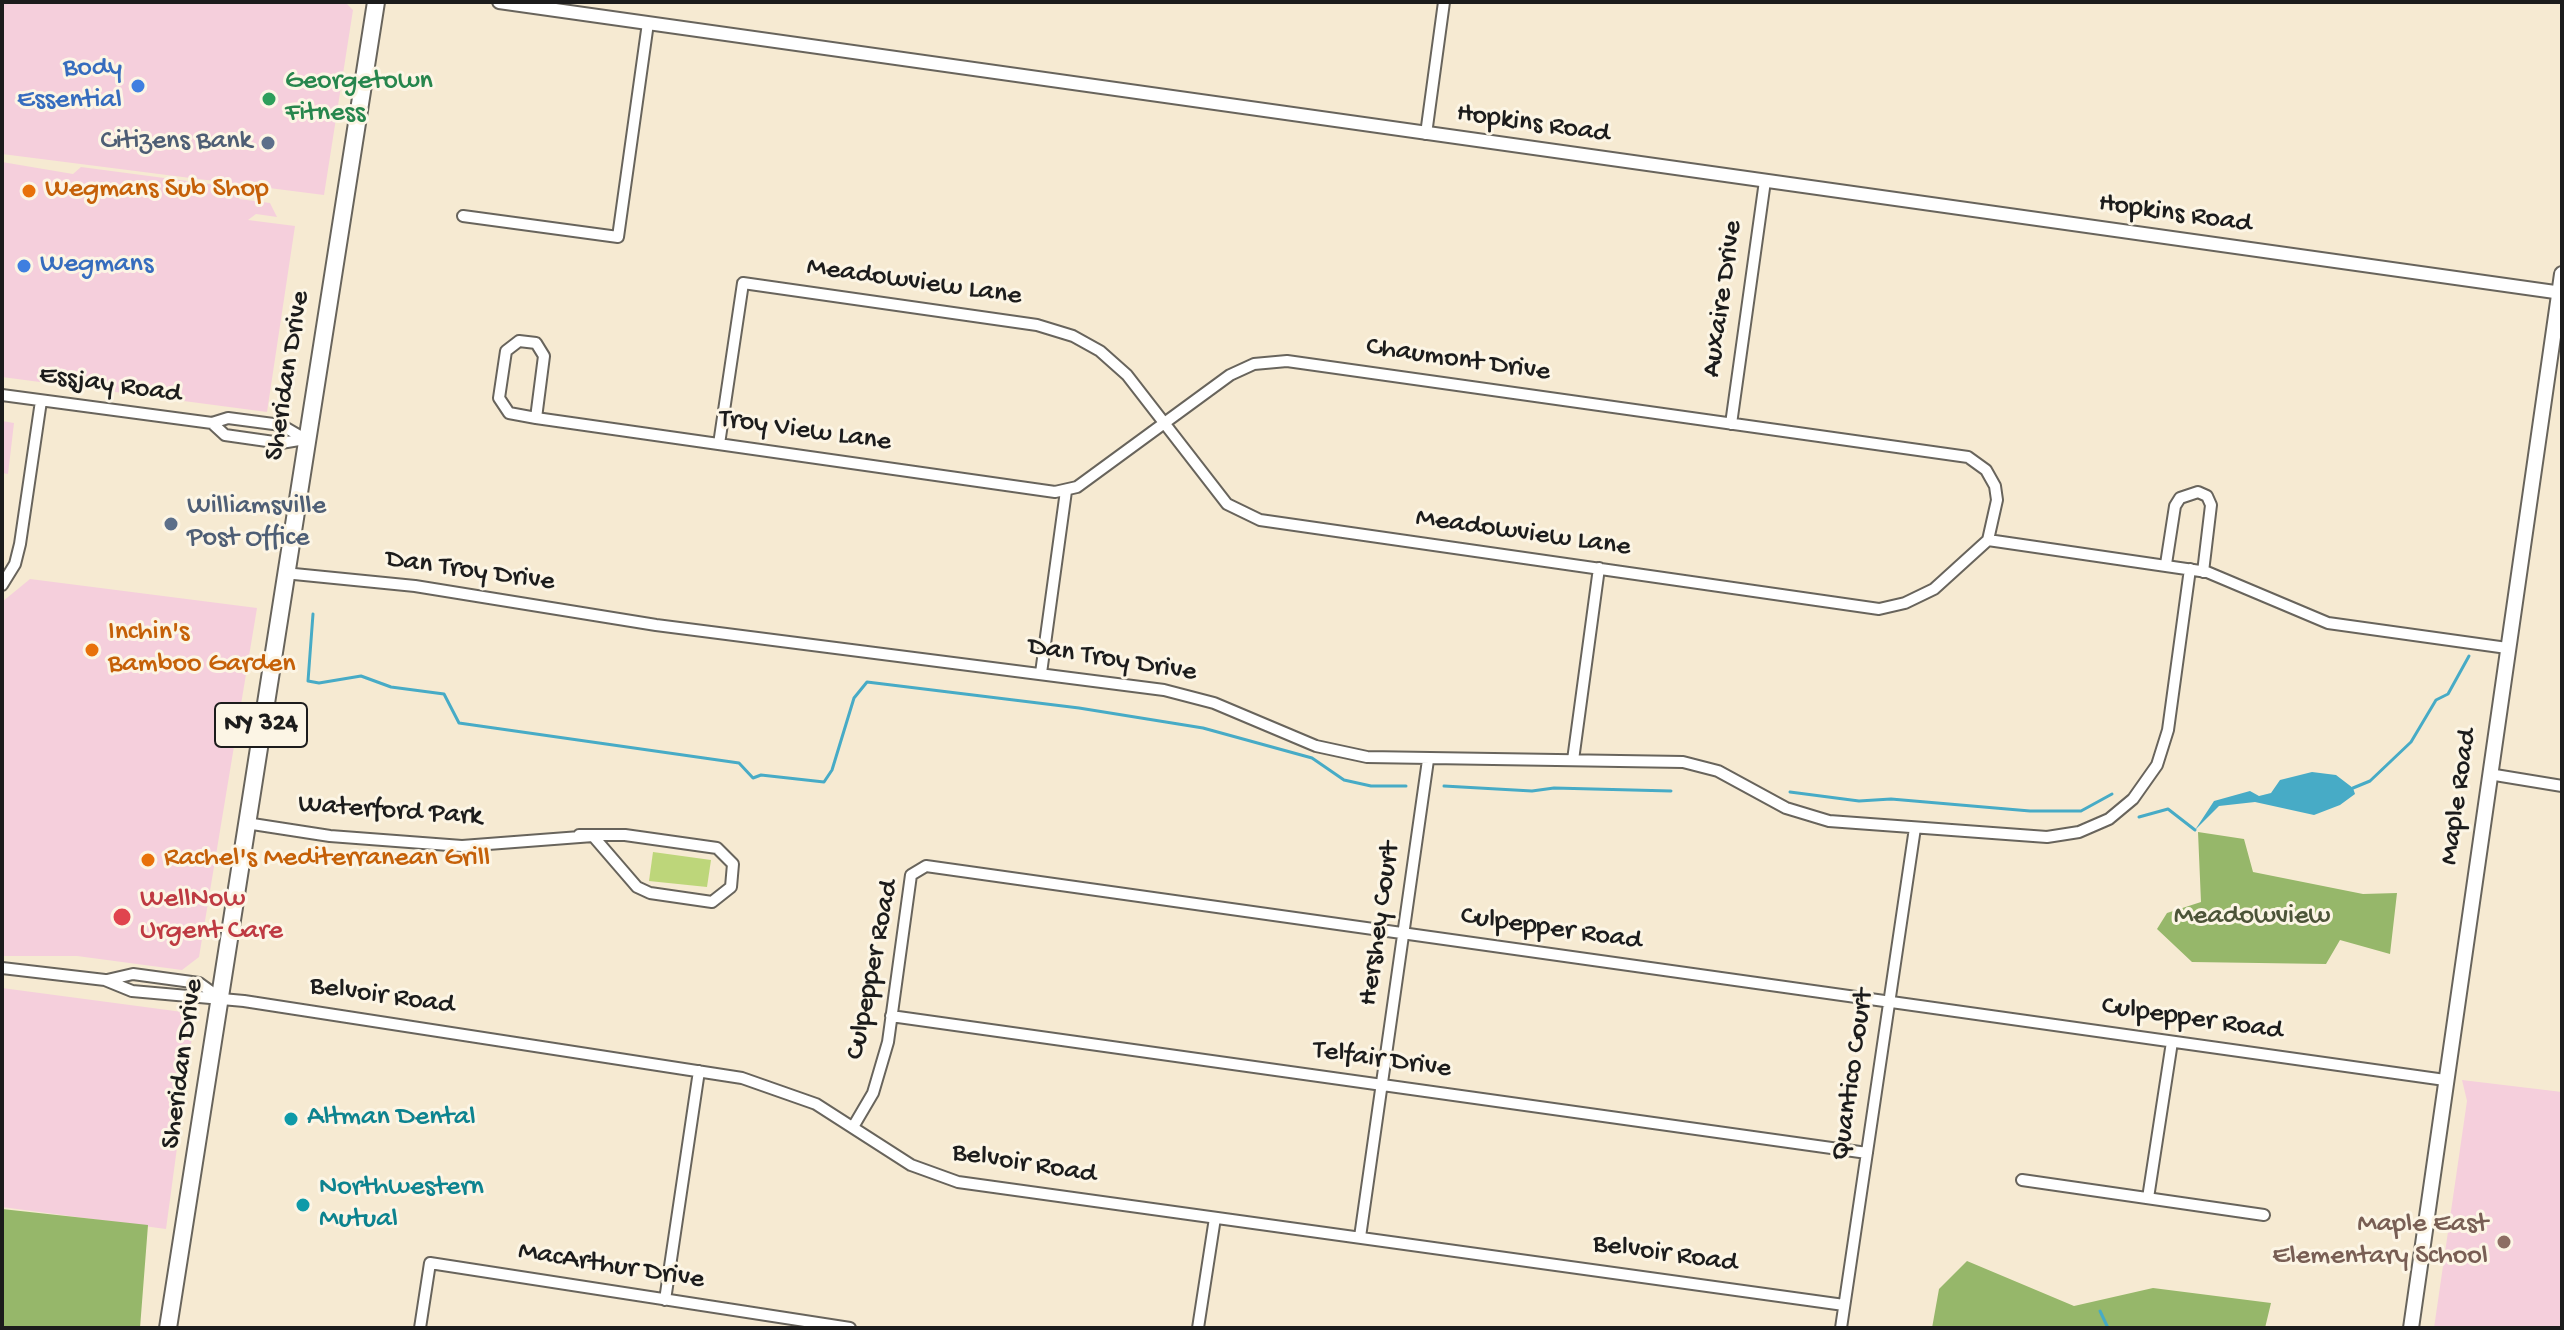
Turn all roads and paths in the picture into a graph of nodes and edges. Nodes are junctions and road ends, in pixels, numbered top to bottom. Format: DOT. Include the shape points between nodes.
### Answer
graph roads {
  1 [pos="376,2"];
  2 [pos="499,2"];
  3 [pos="1444,2"];
  4 [pos="648,23"];
  5 [pos="1426,134"];
  6 [pos="1765,181"];
  7 [pos="463,216"];
  8 [pos="2562,274"];
  9 [pos="2561,293"];
  10 [pos="2,395"];
  11 [pos="41,401"];
  12 [pos="536,418"];
  13 [pos="1162,421"];
  14 [pos="212,423"];
  15 [pos="1731,424"];
  16 [pos="305,439"];
  17 [pos="719,444"];
  18 [pos="1066,491"];
  19 [pos="1988,540"];
  20 [pos="2166,564"];
  21 [pos="1599,568"];
  22 [pos="2190,569"];
  23 [pos="2203,572"];
  24 [pos="284,573"];
  25 [pos="2,585"];
  26 [pos="2507,648"];
  27 [pos="1041,673"];
  28 [pos="1428,760"];
  29 [pos="1573,760"];
  30 [pos="2489,774"];
  31 [pos="2562,786"];
  32 [pos="246,823"];
  33 [pos="1915,828"];
  34 [pos="579,835"];
  35 [pos="1404,934"];
  36 [pos="2,968"];
  37 [pos="105,980"];
  38 [pos="220,998"];
  39 [pos="1890,1000"];
  40 [pos="891,1016"];
  41 [pos="2172,1042"];
  42 [pos="699,1071"];
  43 [pos="2445,1080"];
  44 [pos="1381,1085"];
  45 [pos="853,1127"];
  46 [pos="1867,1153"];
  47 [pos="2022,1180"];
  48 [pos="2148,1198"];
  49 [pos="2264,1215"];
  50 [pos="1215,1218"];
  51 [pos="1360,1237"];
  52 [pos="665,1300"];
  53 [pos="1844,1305"];
  54 [pos="168,1328"];
  55 [pos="420,1328"];
  56 [pos="850,1328"];
  57 [pos="1198,1328"];
  58 [pos="1841,1328"];
  59 [pos="2411,1328"];
  1 -- 16 [label="main road, Sheridan Drive / NY 324"];
  2 -- 4 [label="street, Hopkins Road"];
  3 -- 5 [label="street"];
  4 -- 5 [label="street, Hopkins Road"];
  4 -- 7 [label="street" via="618,237"];
  5 -- 6 [label="street, Hopkins Road"];
  6 -- 9 [label="street, Hopkins Road"];
  6 -- 15 [label="street, Auxaire Drive"];
  8 -- 9 [label="main road, Maple Road"];
  9 -- 26 [label="main road, Maple Road"];
  10 -- 11 [label="street, Essjay Road"];
  11 -- 14 [label="street, Essjay Road"];
  11 -- 25 [label="street" via="20,544"];
  12 -- 12 [label="street, Troy View Lane" via="509,413 499,398 506,351 519,341 536,343 544,356"];
  12 -- 17 [label="street, Troy View Lane"];
  13 -- 15 [label="street, Chaumont Drive" via="1241,369 1287,361"];
  13 -- 17 [label="street, Meadowview Lane" via="1114,362 1055,329 743,283"];
  13 -- 18 [label="street, Chaumont Drive"];
  13 -- 21 [label="street, Meadowview Lane" via="1227,504 1248,517"];
  14 -- 16 [label="street, Essjay Road" via="228,418 279,425"];
  14 -- 16 [label="street, Essjay Road" via="225,435 281,443"];
  15 -- 19 [label="street, Chaumont Drive" via="1968,457 1986,470 1995,486"];
  16 -- 24 [label="main road, Sheridan Drive / NY 324"];
  17 -- 18 [label="street, Troy View Lane"];
  18 -- 27 [label="street"];
  19 -- 20 [label="street"];
  19 -- 21 [label="street, Meadowview Lane" via="1934,589 1879,609"];
  20 -- 22 [label="street"];
  20 -- 23 [label="street" via="2175,506 2180,498 2198,492 2211,505"];
  21 -- 29 [label="street"];
  22 -- 23 [label="street"];
  22 -- 33 [label="street, Dan Troy Drive" via="2163,748 2145,785 2120,812 2095,827 2063,836"];
  23 -- 26 [label="street" via="2328,623"];
  24 -- 27 [label="street, Dan Troy Drive" via="415,586 656,625"];
  24 -- 32 [label="main road, Sheridan Drive / NY 324"];
  26 -- 30 [label="main road, Maple Road"];
  27 -- 28 [label="street, Dan Troy Drive" via="1189,695 1336,751"];
  28 -- 29 [label="street, Dan Troy Drive"];
  28 -- 35 [label="street, Hershey Court"];
  29 -- 33 [label="street, Dan Troy Drive" via="1701,765 1807,816"];
  30 -- 31 [label="street"];
  30 -- 43 [label="main road, Maple Road"];
  32 -- 34 [label="street, Waterford Park" via="330,836 462,846"];
  32 -- 38 [label="main road, Sheridan Drive / NY 324"];
  33 -- 39 [label="street, Quantico Court"];
  34 -- 34 [label="street, Waterford Park" via="593,836 637,887 650,893 712,902 731,887 733,864 717,848 625,835"];
  35 -- 39 [label="street, Culpepper Road"];
  35 -- 40 [label="street, Culpepper Road" via="926,866 911,875"];
  35 -- 44 [label="street, Hershey Court"];
  36 -- 37 [label="street"];
  37 -- 38 [label="street" via="132,991"];
  37 -- 38 [label="street" via="133,974 199,983"];
  38 -- 42 [label="street, Belvoir Road"];
  38 -- 54 [label="main road, Sheridan Drive / NY 324"];
  39 -- 41 [label="street, Culpepper Road"];
  39 -- 46 [label="street, Quantico Court"];
  40 -- 44 [label="street, Telfair Drive"];
  40 -- 45 [label="street, Culpepper Road" via="881,1068"];
  41 -- 43 [label="street, Culpepper Road"];
  41 -- 48 [label="street"];
  42 -- 45 [label="street, Belvoir Road" via="768,1084"];
  42 -- 52 [label="street"];
  43 -- 59 [label="main road, Maple Road"];
  44 -- 46 [label="street, Telfair Drive"];
  44 -- 51 [label="street, Hershey Court"];
  45 -- 50 [label="street, Belvoir Road" via="911,1165 958,1182"];
  46 -- 53 [label="street, Quantico Court"];
  47 -- 48 [label="street"];
  48 -- 49 [label="street"];
  50 -- 51 [label="street, Belvoir Road"];
  50 -- 57 [label="street"];
  51 -- 53 [label="street, Belvoir Road"];
  52 -- 55 [label="street, MacArthur Drive" via="430,1263"];
  52 -- 56 [label="street, MacArthur Drive"];
  53 -- 58 [label="street, Quantico Court"];
}
